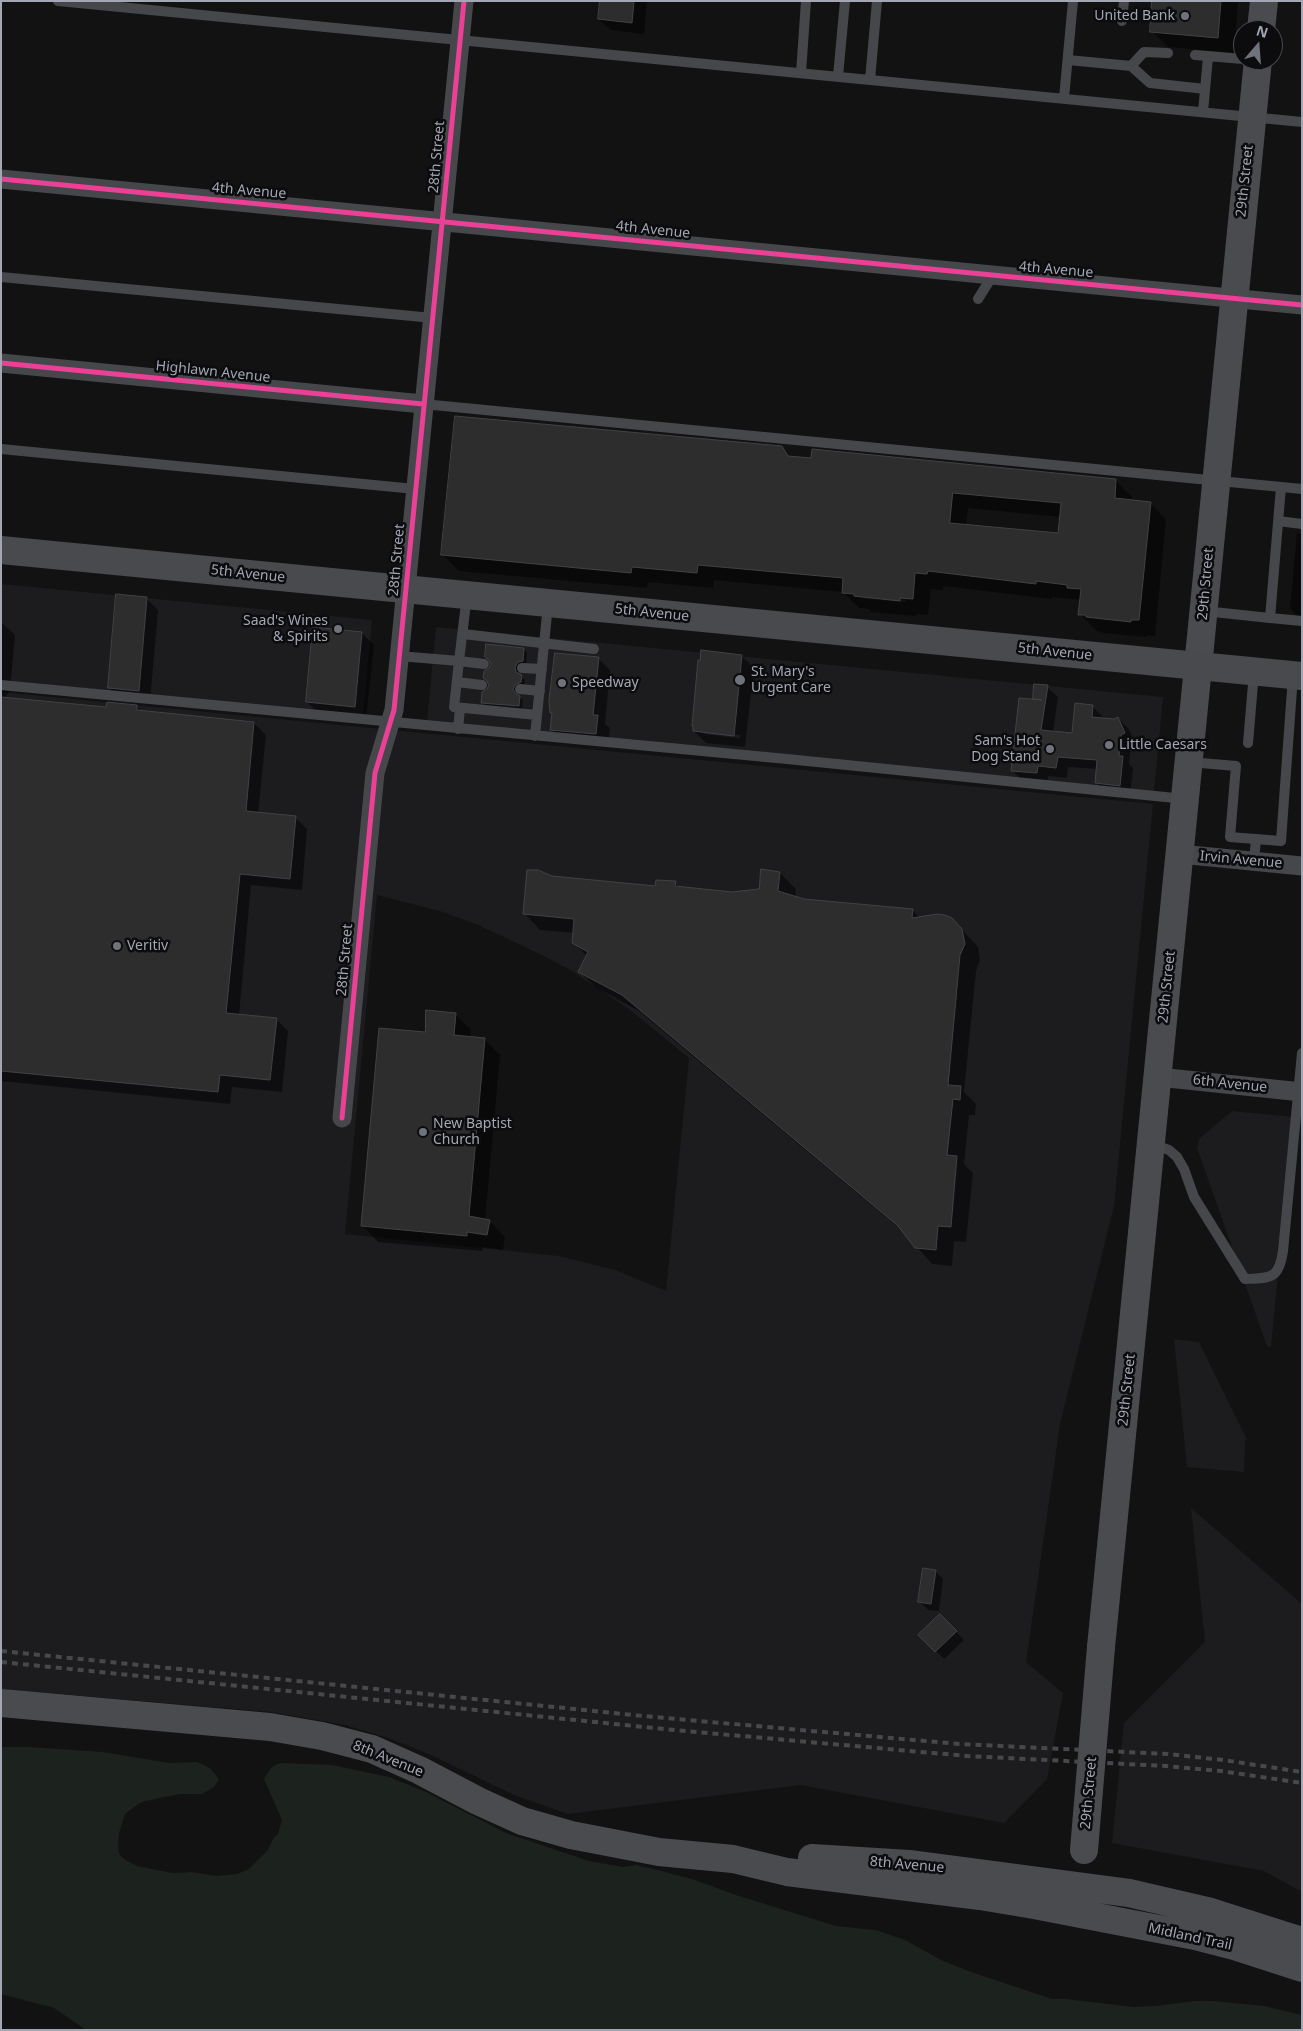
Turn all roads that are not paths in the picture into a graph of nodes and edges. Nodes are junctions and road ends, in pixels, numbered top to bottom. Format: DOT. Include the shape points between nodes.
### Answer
graph roads {
  1 [pos="58,1"];
  2 [pos="464,1"];
  3 [pos="806,1"];
  4 [pos="845,1"];
  5 [pos="877,1"];
  6 [pos="1073,1"];
  7 [pos="1124,1"];
  8 [pos="1264,1"];
  9 [pos="1262,20"];
  10 [pos="1122,21"];
  11 [pos="460,40"];
  12 [pos="1168,53"];
  13 [pos="1195,55"];
  14 [pos="1208,57"];
  15 [pos="1233,58"];
  16 [pos="1068,60"];
  17 [pos="1131,66"];
  18 [pos="1257,70"];
  19 [pos="801,73"];
  20 [pos="838,76"];
  21 [pos="870,80"];
  22 [pos="1206,89"];
  23 [pos="1064,98"];
  24 [pos="1203,112"];
  25 [pos="1252,117"];
  26 [pos="1302,122"];
  27 [pos="1,179"];
  28 [pos="443,221"];
  29 [pos="993,275"];
  30 [pos="1,277"];
  31 [pos="1234,298"];
  32 [pos="978,299"];
  33 [pos="1302,305"];
  34 [pos="433,318"];
  35 [pos="1,363"];
  36 [pos="423,404"];
  37 [pos="1,449"];
  38 [pos="1215,481"];
  39 [pos="1281,487"];
  40 [pos="415,489"];
  41 [pos="1302,489"];
  42 [pos="1278,521"];
  43 [pos="1302,524"];
  44 [pos="1,550"];
  45 [pos="405,589"];
  46 [pos="467,595"];
  47 [pos="548,603"];
  48 [pos="1203,611"];
  49 [pos="1270,618"];
  50 [pos="1302,621"];
  51 [pos="463,634"];
  52 [pos="545,644"];
  53 [pos="594,649"];
  54 [pos="400,656"];
  55 [pos="460,661"];
  56 [pos="484,664"];
  57 [pos="1198,665"];
  58 [pos="522,668"];
  59 [pos="542,669"];
  60 [pos="1254,671"];
  61 [pos="1297,676"];
  62 [pos="457,682"];
  63 [pos="1,684"];
  64 [pos="482,685"];
  65 [pos="520,689"];
  66 [pos="540,691"];
  67 [pos="460,708"];
  68 [pos="537,715"];
  69 [pos="390,723"];
  70 [pos="458,729"];
  71 [pos="535,736"];
  72 [pos="1248,743"];
  73 [pos="1189,762"];
  74 [pos="1186,799"];
  75 [pos="1256,839"];
  76 [pos="1180,854"];
  77 [pos="1254,861"];
  78 [pos="1302,866"];
  79 [pos="1302,1053"];
  80 [pos="1158,1077"];
  81 [pos="1300,1092"];
  82 [pos="342,1118"];
  83 [pos="1151,1144"];
  84 [pos="1,1704"];
  85 [pos="734,1859"];
  86 [pos="1080,1887"];
  87 [pos="1077,1914"];
  88 [pos="1302,1941"];
  89 [pos="1302,1968"];
  1 -- 11 [label="lane"];
  2 -- 11 [label="street, 28th Street"];
  3 -- 19 [label="lane"];
  4 -- 20 [label="lane"];
  5 -- 21 [label="lane"];
  6 -- 16 [label="lane"];
  7 -- 10 [label="lane"];
  8 -- 9 [label="main road"];
  11 -- 19 [label="lane"];
  11 -- 28 [label="street, 28th Street"];
  12 -- 17 [label="lane" via="1144,52"];
  13 -- 14 [label="lane"];
  14 -- 15 [label="lane"];
  14 -- 22 [label="lane"];
  16 -- 17 [label="lane"];
  16 -- 23 [label="lane"];
  17 -- 22 [label="lane" via="1150,83"];
  18 -- 25 [label="main road, 29th Street"];
  19 -- 20 [label="lane"];
  20 -- 21 [label="lane"];
  21 -- 23 [label="lane"];
  22 -- 24 [label="lane"];
  23 -- 24 [label="lane"];
  24 -- 25 [label="lane"];
  25 -- 26 [label="lane"];
  25 -- 31 [label="main road, 29th Street"];
  27 -- 28 [label="street, 4th Avenue"];
  28 -- 29 [label="street, 4th Avenue"];
  28 -- 34 [label="street, 28th Street"];
  29 -- 31 [label="street, 4th Avenue"];
  29 -- 32 [label="lane"];
  30 -- 34 [label="lane"];
  31 -- 33 [label="street, 4th Avenue"];
  31 -- 38 [label="main road, 29th Street"];
  34 -- 36 [label="street, 28th Street"];
  35 -- 36 [label="street, Highlawn Avenue"];
  36 -- 38 [label="lane"];
  36 -- 40 [label="street, 28th Street"];
  37 -- 40 [label="lane"];
  38 -- 39 [label="lane"];
  38 -- 48 [label="main road, 29th Street"];
  39 -- 41 [label="lane"];
  39 -- 42 [label="lane"];
  40 -- 45 [label="street, 28th Street"];
  42 -- 43 [label="lane"];
  42 -- 49 [label="lane"];
  44 -- 45 [label="main road, 5th Avenue"];
  45 -- 46 [label="main road, 5th Avenue"];
  45 -- 54 [label="street, 28th Street"];
  46 -- 47 [label="main road, 5th Avenue"];
  46 -- 51 [label="lane"];
  47 -- 52 [label="lane"];
  47 -- 57 [label="main road, 5th Avenue"];
  48 -- 49 [label="lane"];
  48 -- 57 [label="main road, 29th Street"];
  49 -- 50 [label="lane"];
  51 -- 52 [label="lane"];
  51 -- 55 [label="lane"];
  52 -- 53 [label="lane"];
  52 -- 59 [label="lane"];
  54 -- 55 [label="lane"];
  54 -- 69 [label="street, 28th Street"];
  55 -- 56 [label="lane"];
  55 -- 62 [label="lane"];
  57 -- 60 [label="main road, 5th Avenue"];
  57 -- 73 [label="main road, 29th Street"];
  58 -- 59 [label="lane"];
  59 -- 66 [label="lane"];
  60 -- 61 [label="main road, 5th Avenue"];
  60 -- 72 [label="lane"];
  61 -- 75 [label="lane" via="1281,841"];
  62 -- 64 [label="lane"];
  62 -- 67 [label="lane" via="454,707"];
  63 -- 69 [label="lane"];
  65 -- 66 [label="lane"];
  66 -- 68 [label="lane"];
  67 -- 68 [label="lane"];
  67 -- 70 [label="lane"];
  68 -- 71 [label="lane"];
  69 -- 70 [label="lane"];
  69 -- 82 [label="street, 28th Street" via="375,773"];
  70 -- 71 [label="lane"];
  71 -- 74 [label="lane"];
  73 -- 74 [label="main road, 29th Street"];
  73 -- 75 [label="lane" via="1236,766 1230,837"];
  74 -- 76 [label="main road, 29th Street"];
  75 -- 77 [label="lane"];
  76 -- 77 [label="street, Irvin Avenue"];
  76 -- 80 [label="main road, 29th Street"];
  77 -- 78 [label="street, Irvin Avenue"];
  79 -- 81 [label="lane"];
  80 -- 81 [label="street, 6th Avenue"];
  80 -- 83 [label="main road, 29th Street"];
  81 -- 83 [label="lane" via="1280,1266 1271,1276 1245,1280 1194,1197 1177,1157 1169,1150"];
  83 -- 86 [label="main road, 29th Street, bridge"];
  84 -- 85 [label="main road, 8th Avenue" via="270,1727 322,1736 372,1749 522,1821 572,1835 659,1852"];
  85 -- 86 [label="main road, 8th Avenue" via="789,1856 909,1864"];
  85 -- 87 [label="main road, 8th Avenue" via="787,1872 980,1896"];
  86 -- 87 [label="main road, 29th Street"];
  86 -- 88 [label="main road, Midland Trail" via="1171,1902 1248,1922"];
  87 -- 89 [label="main road, Midland Trail" via="1205,1939"];
}
